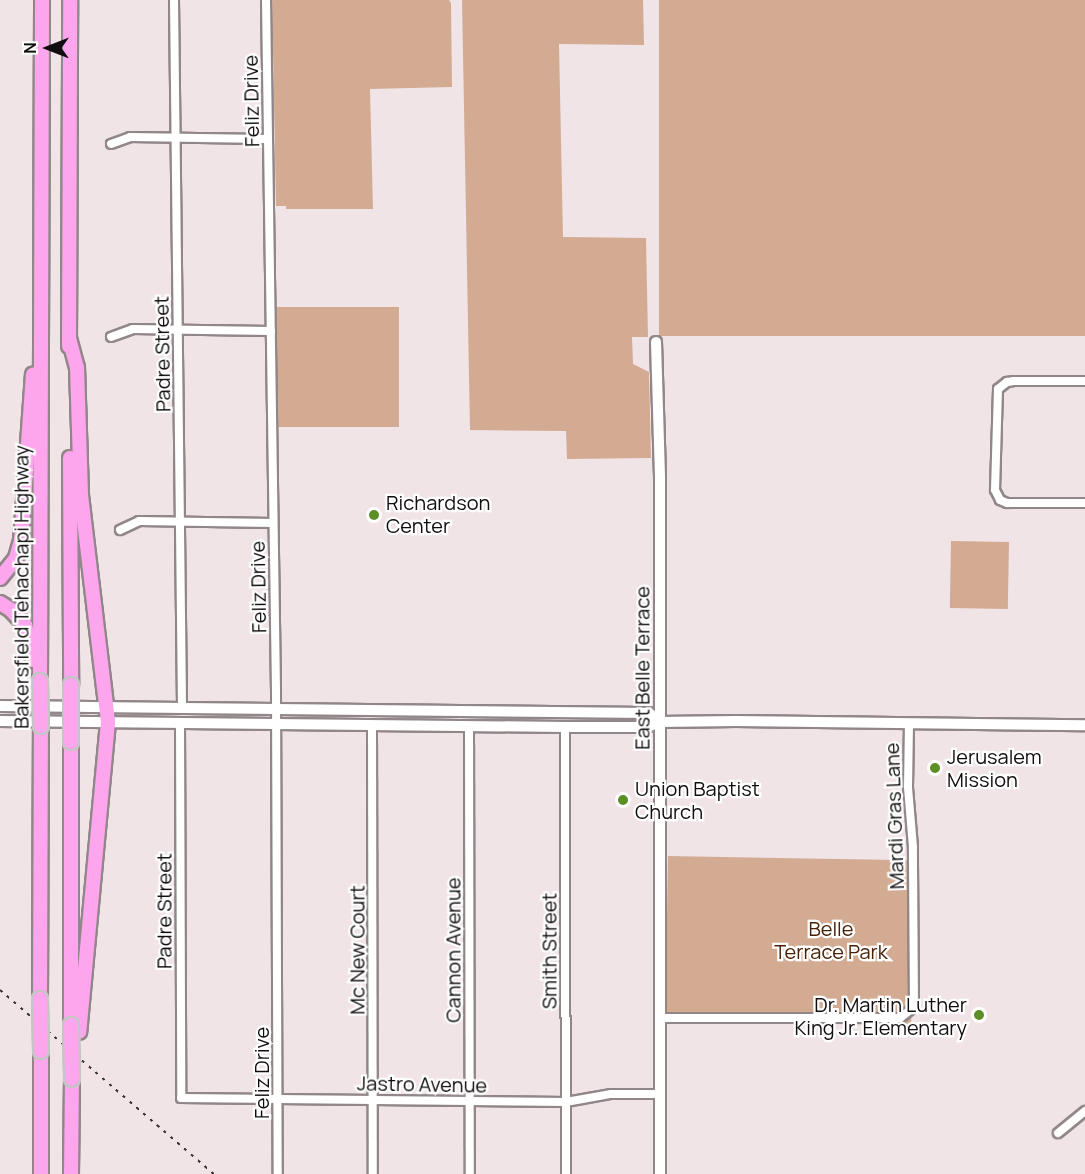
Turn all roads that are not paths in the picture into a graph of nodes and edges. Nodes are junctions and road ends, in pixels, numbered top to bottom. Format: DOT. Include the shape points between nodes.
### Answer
graph roads {
  1 [pos="42,0"];
  2 [pos="70,0"];
  3 [pos="174,0"];
  4 [pos="266,0"];
  5 [pos="176,138"];
  6 [pos="268,139"];
  7 [pos="111,144"];
  8 [pos="178,330"];
  9 [pos="271,331"];
  10 [pos="41,334"];
  11 [pos="111,337"];
  12 [pos="69,338"];
  13 [pos="656,342"];
  14 [pos="1085,381"];
  15 [pos="1085,503"];
  16 [pos="181,522"];
  17 [pos="273,523"];
  18 [pos="120,530"];
  19 [pos="0,578"];
  20 [pos="0,603"];
  21 [pos="38,682"];
  22 [pos="0,706"];
  23 [pos="183,708"];
  24 [pos="276,710"];
  25 [pos="498,712"];
  26 [pos="107,715"];
  27 [pos="0,721"];
  28 [pos="660,722"];
  29 [pos="180,723"];
  30 [pos="909,723"];
  31 [pos="276,724"];
  32 [pos="372,725"];
  33 [pos="1085,725"];
  34 [pos="433,726"];
  35 [pos="468,726"];
  36 [pos="565,727"];
  37 [pos="660,1018"];
  38 [pos="75,1029"];
  39 [pos="660,1094"];
  40 [pos="181,1098"];
  41 [pos="278,1099"];
  42 [pos="374,1100"];
  43 [pos="470,1101"];
  44 [pos="566,1102"];
  45 [pos="1085,1111"];
  46 [pos="1058,1133"];
  47 [pos="41,1174"];
  48 [pos="71,1174"];
  49 [pos="278,1174"];
  50 [pos="373,1174"];
  51 [pos="470,1174"];
  52 [pos="566,1174"];
  53 [pos="660,1174"];
  1 -- 10 [label="highway, Bakersfield Tehachapi Highway"];
  2 -- 12 [label="highway"];
  3 -- 5 [label="street, Padre Street"];
  4 -- 6 [label="street, Feliz Drive"];
  5 -- 6 [label="street"];
  5 -- 7 [label="street" via="130,137"];
  5 -- 8 [label="street, Padre Street"];
  6 -- 9 [label="street, Feliz Drive"];
  8 -- 9 [label="street"];
  8 -- 11 [label="street" via="133,329"];
  8 -- 16 [label="street, Padre Street"];
  9 -- 17 [label="street, Feliz Drive"];
  10 -- 19 [label="highway" via="34,362 21,541 16,558"];
  10 -- 21 [label="highway, Bakersfield Tehachapi Highway"];
  12 -- 26 [label="highway" via="77,367 81,495"];
  12 -- 38 [label="highway, bridge"];
  13 -- 28 [label="street, East Belle Terrace"];
  14 -- 15 [label="street" via="1014,381 1002,385 997,394 995,490 1000,500 1007,503"];
  16 -- 17 [label="street"];
  16 -- 18 [label="street" via="139,521"];
  16 -- 23 [label="street, Padre Street"];
  17 -- 24 [label="street, Feliz Drive"];
  20 -- 21 [label="highway" via="19,617 29,635"];
  21 -- 47 [label="highway, Bakersfield Tehachapi Highway, bridge"];
  22 -- 26 [label="street"];
  23 -- 24 [label="street"];
  23 -- 26 [label="street"];
  24 -- 25 [label="street"];
  24 -- 31 [label="street, Feliz Drive"];
  25 -- 28 [label="street" via="649,713"];
  25 -- 34 [label="street" via="488,719"];
  26 -- 27 [label="street"];
  26 -- 29 [label="street"];
  26 -- 38 [label="highway"];
  28 -- 30 [label="street"];
  28 -- 36 [label="street" via="647,727"];
  28 -- 37 [label="street, East Belle Terrace"];
  29 -- 31 [label="street"];
  29 -- 40 [label="street, Padre Street"];
  30 -- 33 [label="street"];
  30 -- 37 [label="street, Mardi Gras Lane" via="914,1007 908,1014 891,1018"];
  31 -- 32 [label="street"];
  31 -- 41 [label="street, Feliz Drive"];
  32 -- 34 [label="street"];
  32 -- 42 [label="street, Mc New Court"];
  34 -- 35 [label="street"];
  35 -- 36 [label="street"];
  35 -- 43 [label="street, Cannon Avenue"];
  36 -- 44 [label="street, Smith Street"];
  37 -- 39 [label="street, East Belle Terrace"];
  38 -- 48 [label="highway, bridge"];
  39 -- 44 [label="street, Jastro Avenue" via="611,1094"];
  39 -- 53 [label="street, East Belle Terrace"];
  40 -- 41 [label="street, Jastro Avenue"];
  41 -- 42 [label="street, Jastro Avenue"];
  41 -- 49 [label="street, Feliz Drive"];
  42 -- 43 [label="street, Jastro Avenue"];
  42 -- 50 [label="street, Mc New Court"];
  43 -- 44 [label="street, Jastro Avenue"];
  43 -- 51 [label="street, Cannon Avenue"];
  44 -- 52 [label="street, Smith Street"];
  45 -- 46 [label="street"];
}
